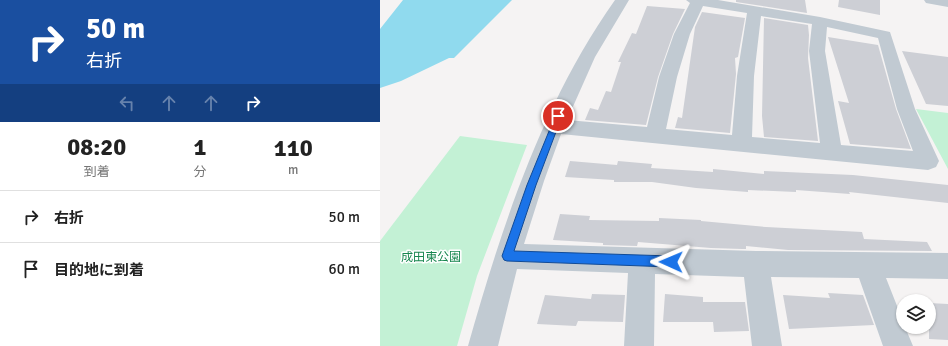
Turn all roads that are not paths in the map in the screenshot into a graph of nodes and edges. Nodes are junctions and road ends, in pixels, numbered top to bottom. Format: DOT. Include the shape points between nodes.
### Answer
graph roads {
  1 [pos="622,0"];
  2 [pos="695,0"];
  3 [pos="931,0"];
  4 [pos="948,3"];
  5 [pos="755,10"];
  6 [pos="820,21"];
  7 [pos="554,126"];
  8 [pos="655,136"];
  9 [pos="742,143"];
  10 [pos="832,151"];
  11 [pos="507,256"];
  12 [pos="642,261"];
  13 [pos="756,264"];
  14 [pos="867,264"];
  15 [pos="948,266"];
  16 [pos="483,346"];
  17 [pos="639,346"];
  18 [pos="767,346"];
  19 [pos="898,346"];
  1 -- 7 [label="street" via="577,74"];
  2 -- 5 [label="street"];
  2 -- 8 [label="street" via="668,77"];
  3 -- 4 [label="street"];
  5 -- 6 [label="street"];
  5 -- 9 [label="street" via="747,51"];
  6 -- 10 [label="street" via="817,51"];
  6 -- 10 [label="street" via="885,35 906,109 928,161"];
  7 -- 8 [label="street"];
  7 -- 11 [label="street"];
  8 -- 9 [label="street"];
  9 -- 10 [label="street"];
  11 -- 12 [label="street"];
  11 -- 16 [label="street"];
  12 -- 13 [label="street"];
  12 -- 17 [label="street"];
  13 -- 14 [label="street"];
  13 -- 18 [label="street"];
  14 -- 15 [label="street"];
  14 -- 19 [label="street"];
}
